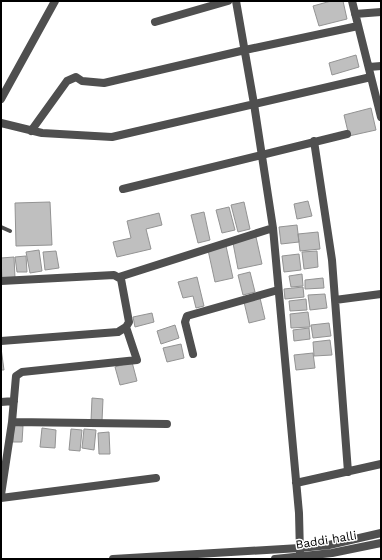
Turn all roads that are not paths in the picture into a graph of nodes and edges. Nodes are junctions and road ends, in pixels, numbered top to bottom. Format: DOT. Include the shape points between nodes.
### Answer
graph roads {
  1 [pos="228,1"];
  2 [pos="236,1"];
  3 [pos="352,1"];
  4 [pos="53,2"];
  5 [pos="381,12"];
  6 [pos="355,14"];
  7 [pos="155,22"];
  8 [pos="358,26"];
  9 [pos="245,50"];
  10 [pos="381,66"];
  11 [pos="369,67"];
  12 [pos="371,77"];
  13 [pos="1,99"];
  14 [pos="254,104"];
  15 [pos="381,117"];
  16 [pos="1,124"];
  17 [pos="31,131"];
  18 [pos="347,134"];
  19 [pos="314,141"];
  20 [pos="262,154"];
  21 [pos="122,189"];
  22 [pos="1,228"];
  23 [pos="273,228"];
  24 [pos="10,231"];
  25 [pos="119,277"];
  26 [pos="1,281"];
  27 [pos="278,290"];
  28 [pos="381,294"];
  29 [pos="335,300"];
  30 [pos="126,327"];
  31 [pos="1,341"];
  32 [pos="193,354"];
  33 [pos="14,401"];
  34 [pos="1,402"];
  35 [pos="12,422"];
  36 [pos="167,424"];
  37 [pos="381,464"];
  38 [pos="348,472"];
  39 [pos="156,478"];
  40 [pos="296,482"];
  41 [pos="1,497"];
  42 [pos="381,534"];
  43 [pos="381,543"];
  44 [pos="300,548"];
  45 [pos="300,558"];
  46 [pos="114,559"];
  47 [pos="275,559"];
  1 -- 7 [label="street"];
  2 -- 9 [label="street"];
  3 -- 6 [label="street"];
  4 -- 13 [label="street"];
  5 -- 6 [label="street"];
  6 -- 8 [label="street"];
  8 -- 9 [label="street"];
  8 -- 11 [label="street"];
  9 -- 14 [label="street"];
  9 -- 17 [label="street" via="104,83 82,81 76,77 69,79"];
  10 -- 11 [label="street"];
  11 -- 12 [label="street"];
  12 -- 14 [label="street"];
  12 -- 15 [label="street"];
  14 -- 17 [label="street" via="112,137 82,137"];
  14 -- 20 [label="street"];
  16 -- 17 [label="street"];
  18 -- 19 [label="street"];
  19 -- 20 [label="street"];
  19 -- 29 [label="street" via="332,260"];
  20 -- 21 [label="street"];
  20 -- 23 [label="street"];
  22 -- 24 [label="lane"];
  23 -- 25 [label="street"];
  23 -- 27 [label="street"];
  25 -- 26 [label="street" via="114,275"];
  25 -- 30 [label="street" via="129,322"];
  27 -- 32 [label="street" via="187,316 185,322"];
  27 -- 40 [label="street"];
  28 -- 29 [label="street"];
  29 -- 38 [label="street"];
  30 -- 31 [label="street" via="118,332"];
  30 -- 33 [label="street" via="137,360 22,372 14,379"];
  33 -- 34 [label="street"];
  33 -- 35 [label="street"];
  35 -- 36 [label="street"];
  35 -- 41 [label="street"];
  37 -- 38 [label="street"];
  38 -- 40 [label="street"];
  39 -- 41 [label="street"];
  40 -- 44 [label="street"];
  42 -- 44 [label="street"];
  43 -- 45 [label="street, Baddi halli"];
  44 -- 45 [label="street"];
  44 -- 46 [label="street"];
  45 -- 47 [label="street, Baddi halli"];
}
